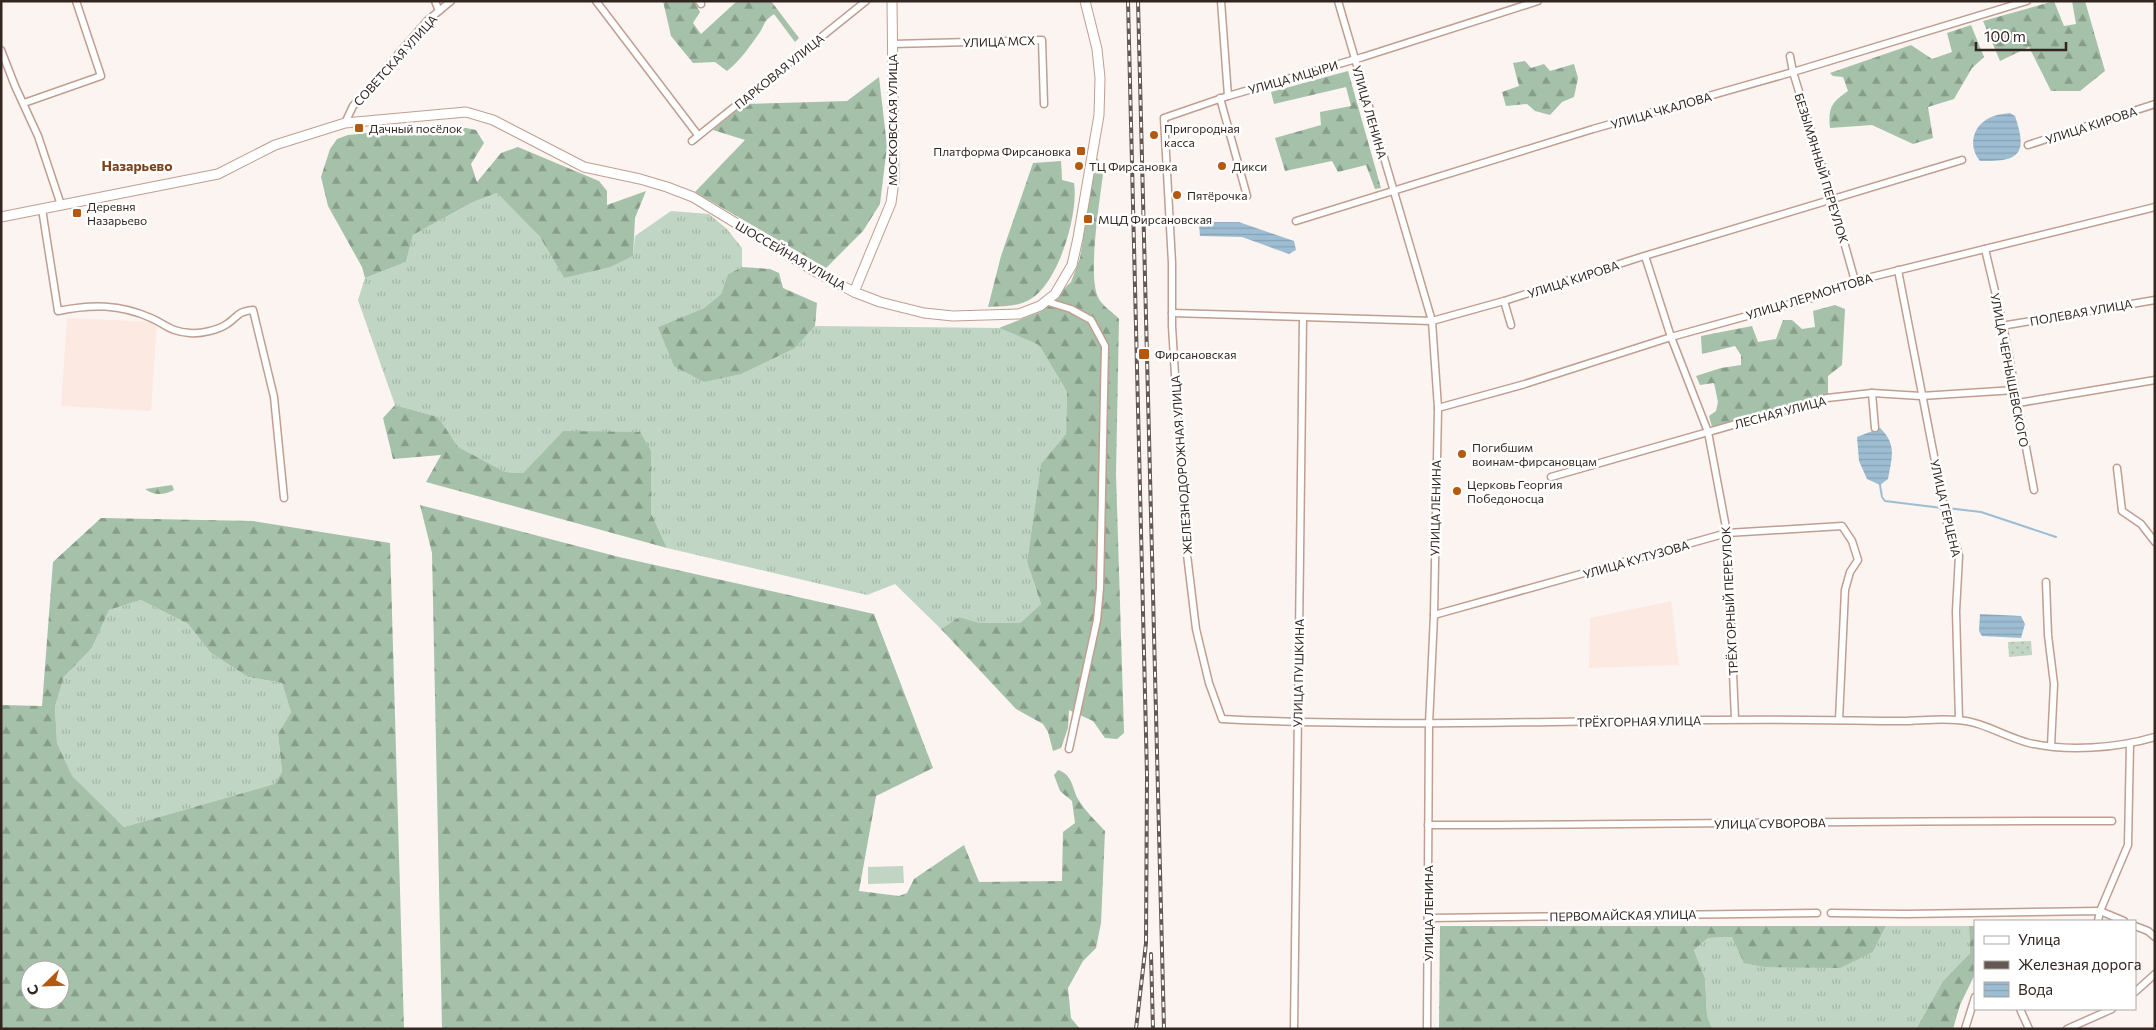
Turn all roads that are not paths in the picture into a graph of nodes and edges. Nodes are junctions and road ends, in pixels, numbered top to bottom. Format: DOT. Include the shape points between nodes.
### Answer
graph roads {
  1 [pos="76,1"];
  2 [pos="435,1"];
  3 [pos="451,1"];
  4 [pos="596,1"];
  5 [pos="866,1"];
  6 [pos="892,1"];
  7 [pos="1085,1"];
  8 [pos="1221,1"];
  9 [pos="1338,1"];
  10 [pos="1538,1"];
  11 [pos="2027,1"];
  12 [pos="439,11"];
  13 [pos="893,44"];
  14 [pos="1,50"];
  15 [pos="1790,56"];
  16 [pos="1354,60"];
  17 [pos="1793,72"];
  18 [pos="1228,96"];
  19 [pos="1220,98"];
  20 [pos="24,103"];
  21 [pos="1044,104"];
  22 [pos="2155,104"];
  23 [pos="1164,118"];
  24 [pos="345,123"];
  25 [pos="698,135"];
  26 [pos="692,141"];
  27 [pos="2028,145"];
  28 [pos="1962,160"];
  29 [pos="1393,190"];
  30 [pos="1247,196"];
  31 [pos="1832,200"];
  32 [pos="61,205"];
  33 [pos="2155,206"];
  34 [pos="42,209"];
  35 [pos="3,217"];
  36 [pos="1296,221"];
  37 [pos="1985,249"];
  38 [pos="1645,256"];
  39 [pos="1898,270"];
  40 [pos="1855,281"];
  41 [pos="854,292"];
  42 [pos="2155,300"];
  43 [pos="1504,301"];
  44 [pos="1045,302"];
  45 [pos="1172,313"];
  46 [pos="1303,318"];
  47 [pos="1432,321"];
  48 [pos="1511,325"];
  49 [pos="2006,325"];
  50 [pos="1671,337"];
  51 [pos="2155,380"];
  52 [pos="2015,390"];
  53 [pos="1872,393"];
  54 [pos="1921,396"];
  55 [pos="2018,403"];
  56 [pos="1438,408"];
  57 [pos="1875,428"];
  58 [pos="1708,432"];
  59 [pos="2117,468"];
  60 [pos="1551,477"];
  61 [pos="2034,490"];
  62 [pos="284,498"];
  63 [pos="1727,534"];
  64 [pos="2155,542"];
  65 [pos="2046,582"];
  66 [pos="1434,615"];
  67 [pos="1222,719"];
  68 [pos="1735,719"];
  69 [pos="1839,720"];
  70 [pos="1959,720"];
  71 [pos="1297,723"];
  72 [pos="1429,724"];
  73 [pos="2155,737"];
  74 [pos="2130,744"];
  75 [pos="2051,746"];
  76 [pos="1069,749"];
  77 [pos="2112,821"];
  78 [pos="1428,825"];
  79 [pos="2100,911"];
  80 [pos="1817,913"];
  81 [pos="1831,913"];
  82 [pos="1428,918"];
  83 [pos="2098,920"];
  84 [pos="2122,920"];
  85 [pos="2136,926"];
  86 [pos="2155,937"];
  87 [pos="2155,974"];
  88 [pos="2136,991"];
  89 [pos="1974,999"];
  90 [pos="2020,1010"];
  91 [pos="2110,1010"];
  92 [pos="1294,1029"];
  93 [pos="1427,1029"];
  94 [pos="1965,1029"];
  95 [pos="2029,1029"];
  96 [pos="2067,1029"];
  1 -- 20 [label="street" via="102,76"];
  2 -- 12 [label="street"];
  3 -- 12 [label="street, СОВЕТСКАЯ УЛИЦА"];
  4 -- 25 [label="street"];
  5 -- 25 [label="street, ПАРКОВАЯ УЛИЦА"];
  6 -- 13 [label="street, МОСКОВСКАЯ УЛИЦА"];
  7 -- 44 [label="street, ШОССЕЙНАЯ УЛИЦА" via="1097,49 1099,115 1072,265 1055,294"];
  8 -- 18 [label="street"];
  9 -- 16 [label="street, УЛИЦА ЛЕНИНА"];
  10 -- 16 [label="street, УЛИЦА МЦЫРИ"];
  11 -- 17 [label="street, УЛИЦА ЧКАЛОВА"];
  12 -- 24 [label="street, СОВЕТСКАЯ УЛИЦА" via="353,106"];
  13 -- 21 [label="street, УЛИЦА МСХ" via="1042,40"];
  13 -- 41 [label="street, МОСКОВСКАЯ УЛИЦА" via="894,181 891,203"];
  14 -- 20 [label="street"];
  15 -- 17 [label="street, БЕЗЫМЯННЫЙ ПЕРЕУЛОК"];
  16 -- 18 [label="street, УЛИЦА МЦЫРИ"];
  16 -- 29 [label="street, УЛИЦА ЛЕНИНА"];
  17 -- 29 [label="street, УЛИЦА ЧКАЛОВА"];
  17 -- 31 [label="street, БЕЗЫМЯННЫЙ ПЕРЕУЛОК"];
  18 -- 19 [label="street, УЛИЦА МЦЫРИ"];
  19 -- 23 [label="street, УЛИЦА МЦЫРИ"];
  19 -- 30 [label="street"];
  20 -- 32 [label="street"];
  22 -- 27 [label="street, УЛИЦА КИРОВА"];
  23 -- 45 [label="street, ЖЕЛЕЗНОДОРОЖНАЯ УЛИЦА"];
  24 -- 32 [label="street, ШОССЕЙНАЯ УЛИЦА" via="275,145 218,174"];
  24 -- 41 [label="street, ШОССЕЙНАЯ УЛИЦА" via="466,112 493,120 584,167 667,186 693,197"];
  25 -- 26 [label="street, ПАРКОВАЯ УЛИЦА"];
  28 -- 31 [label="street, УЛИЦА КИРОВА"];
  29 -- 36 [label="street, УЛИЦА ЧКАЛОВА"];
  29 -- 47 [label="street, УЛИЦА ЛЕНИНА"];
  31 -- 38 [label="street, УЛИЦА КИРОВА"];
  31 -- 40 [label="street, БЕЗЫМЯННЫЙ ПЕРЕУЛОК"];
  32 -- 34 [label="street, ШОССЕЙНАЯ УЛИЦА"];
  33 -- 37 [label="street, УЛИЦА ЛЕРМОНТОВА"];
  34 -- 35 [label="street, ШОССЕЙНАЯ УЛИЦА"];
  34 -- 62 [label="street" via="58,311 104,305 152,318 166,328 192,333 217,328 243,311 253,310 274,397"];
  37 -- 39 [label="street, УЛИЦА ЛЕРМОНТОВА"];
  37 -- 52 [label="street, УЛИЦА ЧЕРНЫШЕВСКОГО"];
  38 -- 43 [label="street, УЛИЦА КИРОВА"];
  38 -- 50 [label="street, ТРЁХГОРНЫЙ ПЕРЕУЛОК"];
  39 -- 40 [label="street, УЛИЦА ЛЕРМОНТОВА"];
  39 -- 54 [label="street, УЛИЦА ГЕРЦЕНА"];
  40 -- 50 [label="street, УЛИЦА ЛЕРМОНТОВА" via="1812,298"];
  41 -- 44 [label="street, ШОССЕЙНАЯ УЛИЦА" via="898,308 953,316 1019,314"];
  42 -- 49 [label="street, ПОЛЕВАЯ УЛИЦА"];
  43 -- 47 [label="street, УЛИЦА КИРОВА"];
  43 -- 48 [label="street"];
  44 -- 76 [label="street" via="1071,309 1091,320 1105,346 1100,588 1097,620"];
  45 -- 46 [label="street, УЛИЦА КИРОВА"];
  45 -- 67 [label="street, ЖЕЛЕЗНОДОРОЖНАЯ УЛИЦА" via="1179,460 1196,629"];
  46 -- 47 [label="street, УЛИЦА КИРОВА"];
  46 -- 71 [label="street, УЛИЦА ПУШКИНА"];
  47 -- 56 [label="street, УЛИЦА ЛЕНИНА"];
  50 -- 56 [label="street, УЛИЦА ЛЕРМОНТОВА"];
  50 -- 58 [label="street, ТРЁХГОРНЫЙ ПЕРЕУЛОК"];
  51 -- 55 [label="street"];
  52 -- 54 [label="street, ЛЕСНАЯ УЛИЦА"];
  52 -- 55 [label="street, УЛИЦА ЧЕРНЫШЕВСКОГО"];
  53 -- 54 [label="street, ЛЕСНАЯ УЛИЦА"];
  53 -- 57 [label="street"];
  53 -- 58 [label="street, ЛЕСНАЯ УЛИЦА" via="1827,398"];
  54 -- 70 [label="street, УЛИЦА ГЕРЦЕНА" via="1947,523 1959,556 1956,611"];
  55 -- 61 [label="street, УЛИЦА ЧЕРНЫШЕВСКОГО"];
  56 -- 66 [label="street, УЛИЦА ЛЕНИНА"];
  58 -- 60 [label="street, ЛЕСНАЯ УЛИЦА"];
  58 -- 63 [label="street, ТРЁХГОРНЫЙ ПЕРЕУЛОК"];
  59 -- 64 [label="street" via="2122,510 2141,524"];
  63 -- 66 [label="street, УЛИЦА КУТУЗОВА"];
  63 -- 68 [label="street, ТРЁХГОРНЫЙ ПЕРЕУЛОК"];
  63 -- 69 [label="street, УЛИЦА КУТУЗОВА" via="1842,526 1852,541 1858,560 1850,572 1845,590"];
  65 -- 75 [label="street" via="2054,684"];
  66 -- 72 [label="street, УЛИЦА ЛЕНИНА"];
  67 -- 71 [label="street, ТРЁХГОРНАЯ УЛИЦА"];
  68 -- 69 [label="street, ТРЁХГОРНАЯ УЛИЦА"];
  68 -- 72 [label="street, ТРЁХГОРНАЯ УЛИЦА"];
  69 -- 70 [label="street, ТРЁХГОРНАЯ УЛИЦА"];
  70 -- 75 [label="street, ТРЁХГОРНАЯ УЛИЦА" via="2028,743"];
  71 -- 72 [label="street, ТРЁХГОРНАЯ УЛИЦА"];
  71 -- 92 [label="street, УЛИЦА ПУШКИНА"];
  72 -- 78 [label="street, УЛИЦА ЛЕНИНА"];
  73 -- 74 [label="street, ТРЁХГОРНАЯ УЛИЦА"];
  74 -- 75 [label="street, ТРЁХГОРНАЯ УЛИЦА"];
  74 -- 79 [label="street" via="2128,845"];
  77 -- 78 [label="street, УЛИЦА СУВОРОВА"];
  78 -- 82 [label="street, УЛИЦА ЛЕНИНА"];
  79 -- 81 [label="street"];
  79 -- 83 [label="street"];
  79 -- 84 [label="street"];
  80 -- 82 [label="street, ПЕРВОМАЙСКАЯ УЛИЦА"];
  82 -- 93 [label="street, УЛИЦА ЛЕНИНА"];
  85 -- 86 [label="street"];
  87 -- 88 [label="street"];
  89 -- 94 [label="street"];
  90 -- 95 [label="street"];
  91 -- 96 [label="street"];
}
